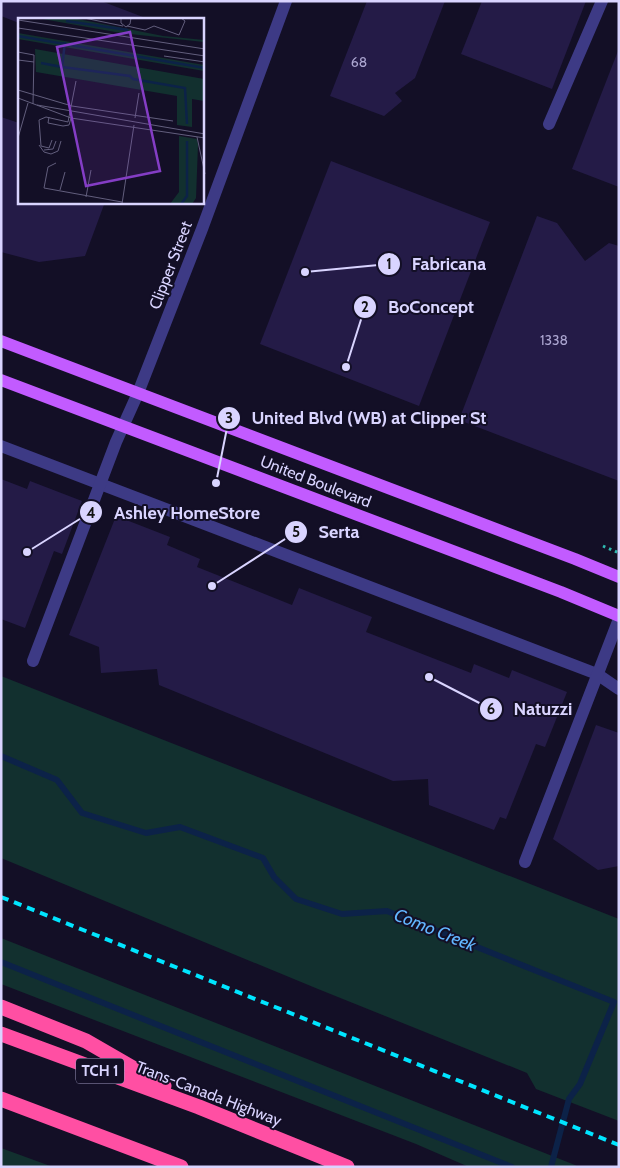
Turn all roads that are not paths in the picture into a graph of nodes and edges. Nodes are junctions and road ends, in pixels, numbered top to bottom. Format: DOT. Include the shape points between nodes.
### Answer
graph roads {
  1 [pos="286,1"];
  2 [pos="602,1"];
  3 [pos="549,124"];
  4 [pos="1,341"];
  5 [pos="1,380"];
  6 [pos="138,393"];
  7 [pos="123,426"];
  8 [pos="1,446"];
  9 [pos="100,483"];
  10 [pos="619,577"];
  11 [pos="619,617"];
  12 [pos="33,661"];
  13 [pos="597,674"];
  14 [pos="619,689"];
  15 [pos="526,862"];
  16 [pos="1,1008"];
  17 [pos="1,1034"];
  18 [pos="1,1099"];
  19 [pos="200,1107"];
  20 [pos="181,1167"];
  21 [pos="347,1167"];
  1 -- 6 [label="street, Clipper Street"];
  2 -- 3 [label="street"];
  4 -- 6 [label="main road, United Boulevard"];
  5 -- 7 [label="main road, United Boulevard"];
  6 -- 7 [label="street, Clipper Street"];
  6 -- 10 [label="main road, United Boulevard"];
  7 -- 9 [label="street, Clipper Street"];
  7 -- 11 [label="main road, United Boulevard"];
  8 -- 9 [label="street"];
  9 -- 12 [label="street, Clipper Street"];
  9 -- 13 [label="street"];
  11 -- 13 [label="street"];
  13 -- 14 [label="street"];
  13 -- 15 [label="street"];
  16 -- 19 [label="highway" via="86,1041"];
  17 -- 19 [label="highway, Trans-Canada Highway / TCH 1"];
  18 -- 20 [label="highway"];
  19 -- 21 [label="highway, Trans-Canada Highway / TCH 1"];
}
